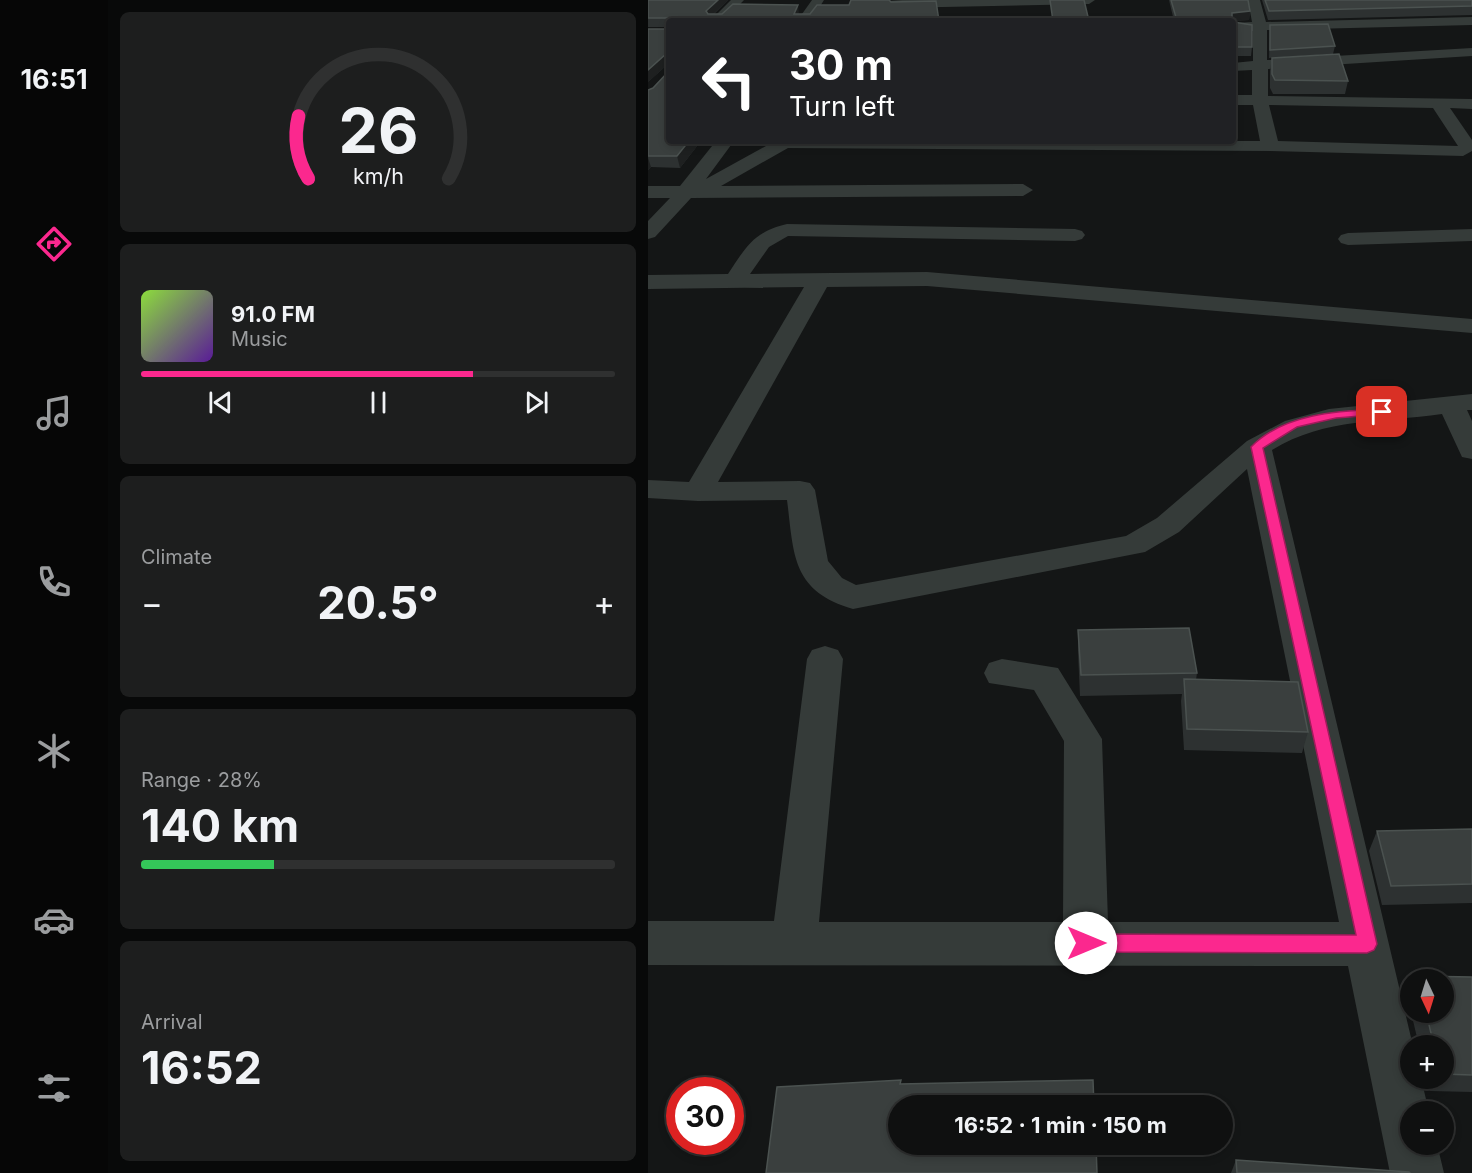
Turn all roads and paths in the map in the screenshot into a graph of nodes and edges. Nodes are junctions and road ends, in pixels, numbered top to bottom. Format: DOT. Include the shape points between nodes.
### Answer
graph roads {
  1 [pos="738,0"];
  2 [pos="818,0"];
  3 [pos="1089,0"];
  4 [pos="1254,0"];
  5 [pos="894,2"];
  6 [pos="880,15"];
  7 [pos="720,18"];
  8 [pos="806,18"];
  9 [pos="1456,21"];
  10 [pos="1472,21"];
  11 [pos="1260,26"];
  12 [pos="1236,27"];
  13 [pos="1472,32"];
  14 [pos="1472,52"];
  15 [pos="1259,66"];
  16 [pos="1236,67"];
  17 [pos="1460,85"];
  18 [pos="1236,100"];
  19 [pos="1260,100"];
  20 [pos="1438,103"];
  21 [pos="1471,104"];
  22 [pos="723,144"];
  23 [pos="782,144"];
  24 [pos="1028,144"];
  25 [pos="1270,146"];
  26 [pos="1023,190"];
  27 [pos="648,192"];
  28 [pos="685,193"];
  29 [pos="648,205"];
  30 [pos="648,233"];
  31 [pos="1075,235"];
  32 [pos="1472,236"];
  33 [pos="1348,239"];
  34 [pos="820,279"];
  35 [pos="735,280"];
  36 [pos="648,282"];
  37 [pos="1472,326"];
  38 [pos="1462,403"];
  39 [pos="1257,447"];
  40 [pos="1472,451"];
  41 [pos="648,489"];
  42 [pos="698,492"];
  43 [pos="825,659"];
  44 [pos="1002,673"];
  45 [pos="648,943"];
  46 [pos="1086,943"];
  47 [pos="794,944"];
  48 [pos="1367,944"];
  49 [pos="1401,1101"];
  50 [pos="1413,1155"];
  51 [pos="1417,1173"];
  1 -- 7 [label="street"];
  2 -- 8 [label="street"];
  3 -- 5 [label="street"];
  4 -- 11 [label="street"];
  5 -- 6 [label="street"];
  9 -- 10 [label="street"];
  9 -- 11 [label="street"];
  9 -- 13 [label="street"];
  11 -- 12 [label="street"];
  11 -- 15 [label="street"];
  14 -- 15 [label="street"];
  15 -- 16 [label="street"];
  15 -- 19 [label="street"];
  17 -- 21 [label="street"];
  18 -- 19 [label="street"];
  19 -- 20 [label="street"];
  19 -- 25 [label="street"];
  20 -- 21 [label="street"];
  20 -- 25 [label="street" via="1467,146 1463,151"];
  22 -- 28 [label="street"];
  23 -- 28 [label="street" via="725,178"];
  24 -- 25 [label="street"];
  26 -- 28 [label="street"];
  27 -- 28 [label="street"];
  28 -- 29 [label="street"];
  28 -- 30 [label="street"];
  31 -- 35 [label="street" via="787,231 763,239"];
  32 -- 33 [label="street"];
  34 -- 35 [label="street"];
  34 -- 37 [label="street" via="927,279"];
  34 -- 42 [label="street"];
  35 -- 36 [label="street"];
  38 -- 39 [label="street" via="1405,411 1336,414 1293,425"];
  38 -- 40 [label="street"];
  39 -- 42 [label="street" via="1157,536 1134,546 853,597 830,586 812,564 800,490"];
  39 -- 48 [label="street"];
  41 -- 42 [label="street"];
  43 -- 47 [label="street"];
  44 -- 46 [label="street" via="1045,678 1083,739"];
  45 -- 47 [label="street"];
  46 -- 47 [label="street"];
  46 -- 48 [label="street"];
  48 -- 49 [label="street"];
  50 -- 51 [label="street"];
}
